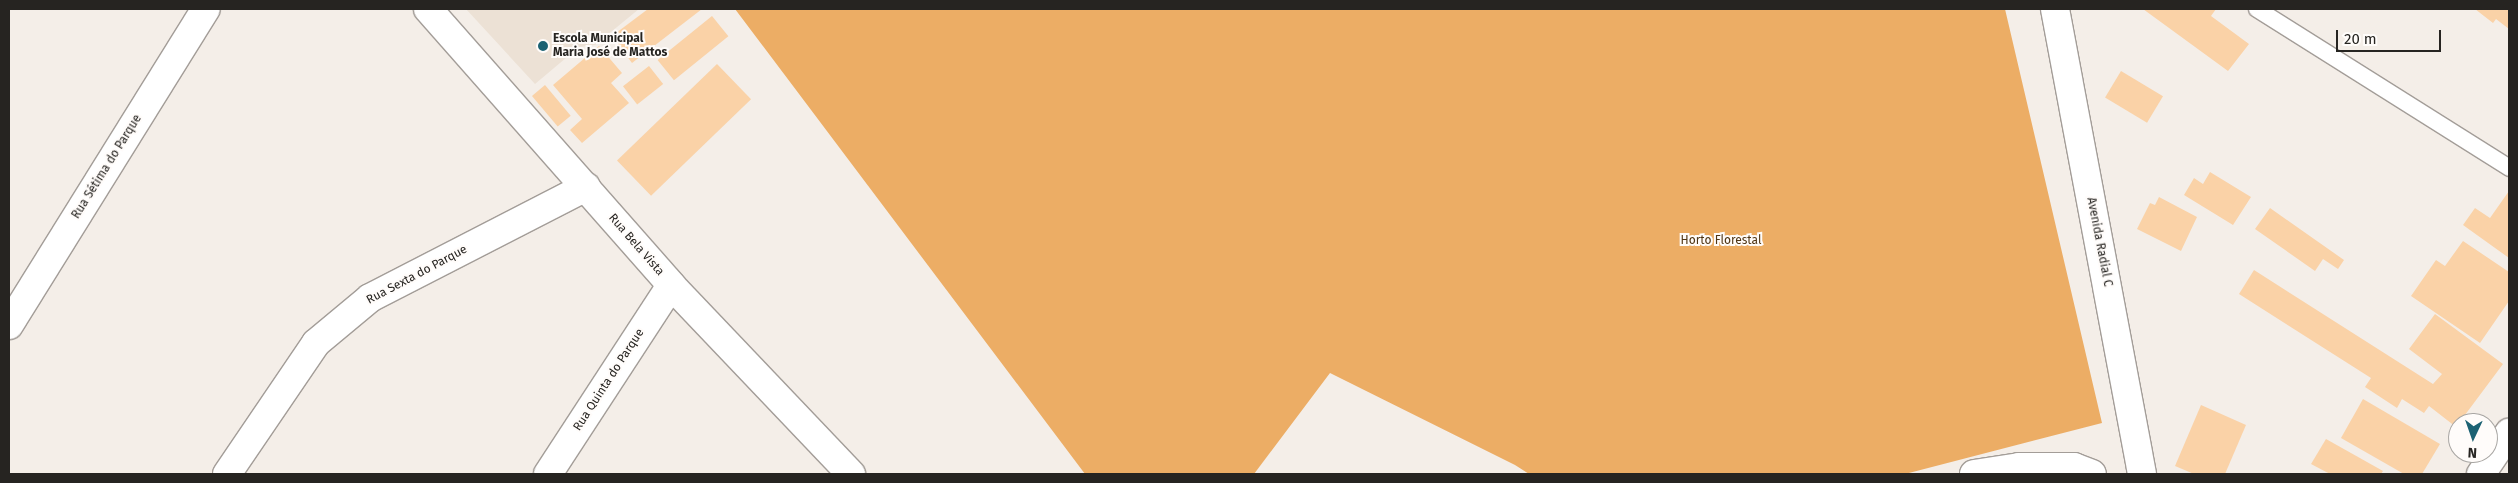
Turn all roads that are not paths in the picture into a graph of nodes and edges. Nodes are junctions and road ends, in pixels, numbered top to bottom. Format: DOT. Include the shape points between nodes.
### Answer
graph roads {
  1 [pos="206,9"];
  2 [pos="428,9"];
  3 [pos="2055,9"];
  4 [pos="2257,9"];
  5 [pos="2509,168"];
  6 [pos="586,187"];
  7 [pos="671,285"];
  8 [pos="9,325"];
  9 [pos="2509,433"];
  10 [pos="227,474"];
  11 [pos="548,474"];
  12 [pos="851,474"];
  13 [pos="1974,474"];
  14 [pos="2092,474"];
  15 [pos="2142,474"];
  16 [pos="2481,474"];
  1 -- 8 [label="street, Rua Sétima do Parque"];
  2 -- 6 [label="street, Rua Bela Vista"];
  3 -- 15 [label="street, Avenida Radial C"];
  4 -- 5 [label="lane"];
  6 -- 7 [label="street, Rua Bela Vista"];
  6 -- 10 [label="street, Rua Sexta do Parque" via="370,298 316,343"];
  7 -- 11 [label="street, Rua Quinta do Parque"];
  7 -- 12 [label="street, Rua Bela Vista"];
  9 -- 16 [label="street"];
  13 -- 14 [label="street" via="2019,467 2074,467"];
}
